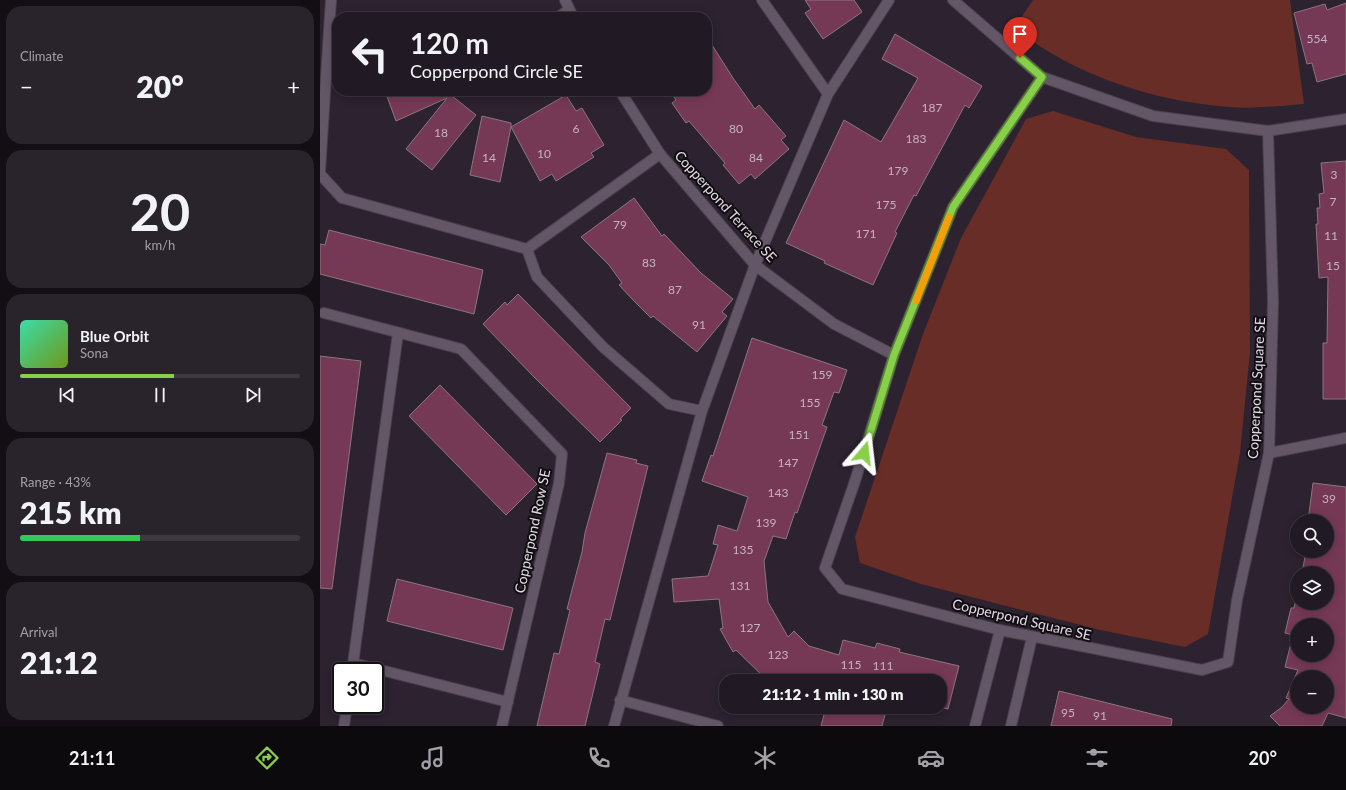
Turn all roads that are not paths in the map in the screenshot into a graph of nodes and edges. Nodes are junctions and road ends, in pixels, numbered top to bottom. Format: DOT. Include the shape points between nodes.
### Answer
graph roads {
  1 [pos="331,0"];
  2 [pos="565,0"];
  3 [pos="762,0"];
  4 [pos="889,0"];
  5 [pos="953,0"];
  6 [pos="570,12"];
  7 [pos="1042,77"];
  8 [pos="828,94"];
  9 [pos="623,96"];
  10 [pos="1346,119"];
  11 [pos="1268,132"];
  12 [pos="660,154"];
  13 [pos="320,171"];
  14 [pos="320,174"];
  15 [pos="527,249"];
  16 [pos="755,265"];
  17 [pos="324,313"];
  18 [pos="398,333"];
  19 [pos="894,355"];
  20 [pos="702,411"];
  21 [pos="1346,438"];
  22 [pos="1269,453"];
  23 [pos="1000,630"];
  24 [pos="1032,637"];
  25 [pos="353,662"];
  26 [pos="384,674"];
  27 [pos="620,700"];
  28 [pos="508,702"];
  29 [pos="346,714"];
  30 [pos="344,726"];
  31 [pos="502,726"];
  32 [pos="614,726"];
  33 [pos="718,726"];
  34 [pos="974,726"];
  35 [pos="1011,726"];
  1 -- 13 [label="street"];
  2 -- 6 [label="street"];
  3 -- 8 [label="street"];
  4 -- 8 [label="street"];
  5 -- 7 [label="street"];
  7 -- 11 [label="street" via="1153,116"];
  7 -- 19 [label="street, Copperpond Square SE" via="953,207"];
  8 -- 16 [label="street"];
  9 -- 12 [label="street, Copperpond Terrace SE"];
  10 -- 11 [label="street"];
  11 -- 22 [label="street, Copperpond Square SE" via="1273,302"];
  12 -- 15 [label="street"];
  12 -- 16 [label="street, Copperpond Terrace SE"];
  14 -- 15 [label="street" via="342,198"];
  15 -- 20 [label="street" via="537,277 603,347 669,404"];
  16 -- 19 [label="street, Copperpond Terrace SE" via="834,324"];
  16 -- 20 [label="street"];
  17 -- 18 [label="street, Copperpond Row SE"];
  18 -- 25 [label="street"];
  18 -- 28 [label="street, Copperpond Row SE" via="461,349 562,454 559,483"];
  19 -- 23 [label="street, Copperpond Square SE" via="856,481 825,568 842,589"];
  20 -- 27 [label="street"];
  21 -- 22 [label="street"];
  22 -- 24 [label="street, Copperpond Square SE" via="1237,600 1228,662 1202,670"];
  23 -- 24 [label="street, Copperpond Square SE"];
  23 -- 34 [label="street"];
  24 -- 35 [label="street"];
  26 -- 28 [label="street"];
  27 -- 32 [label="street"];
  27 -- 33 [label="street"];
  28 -- 31 [label="street, Copperpond Row SE"];
  29 -- 30 [label="street"];
}
